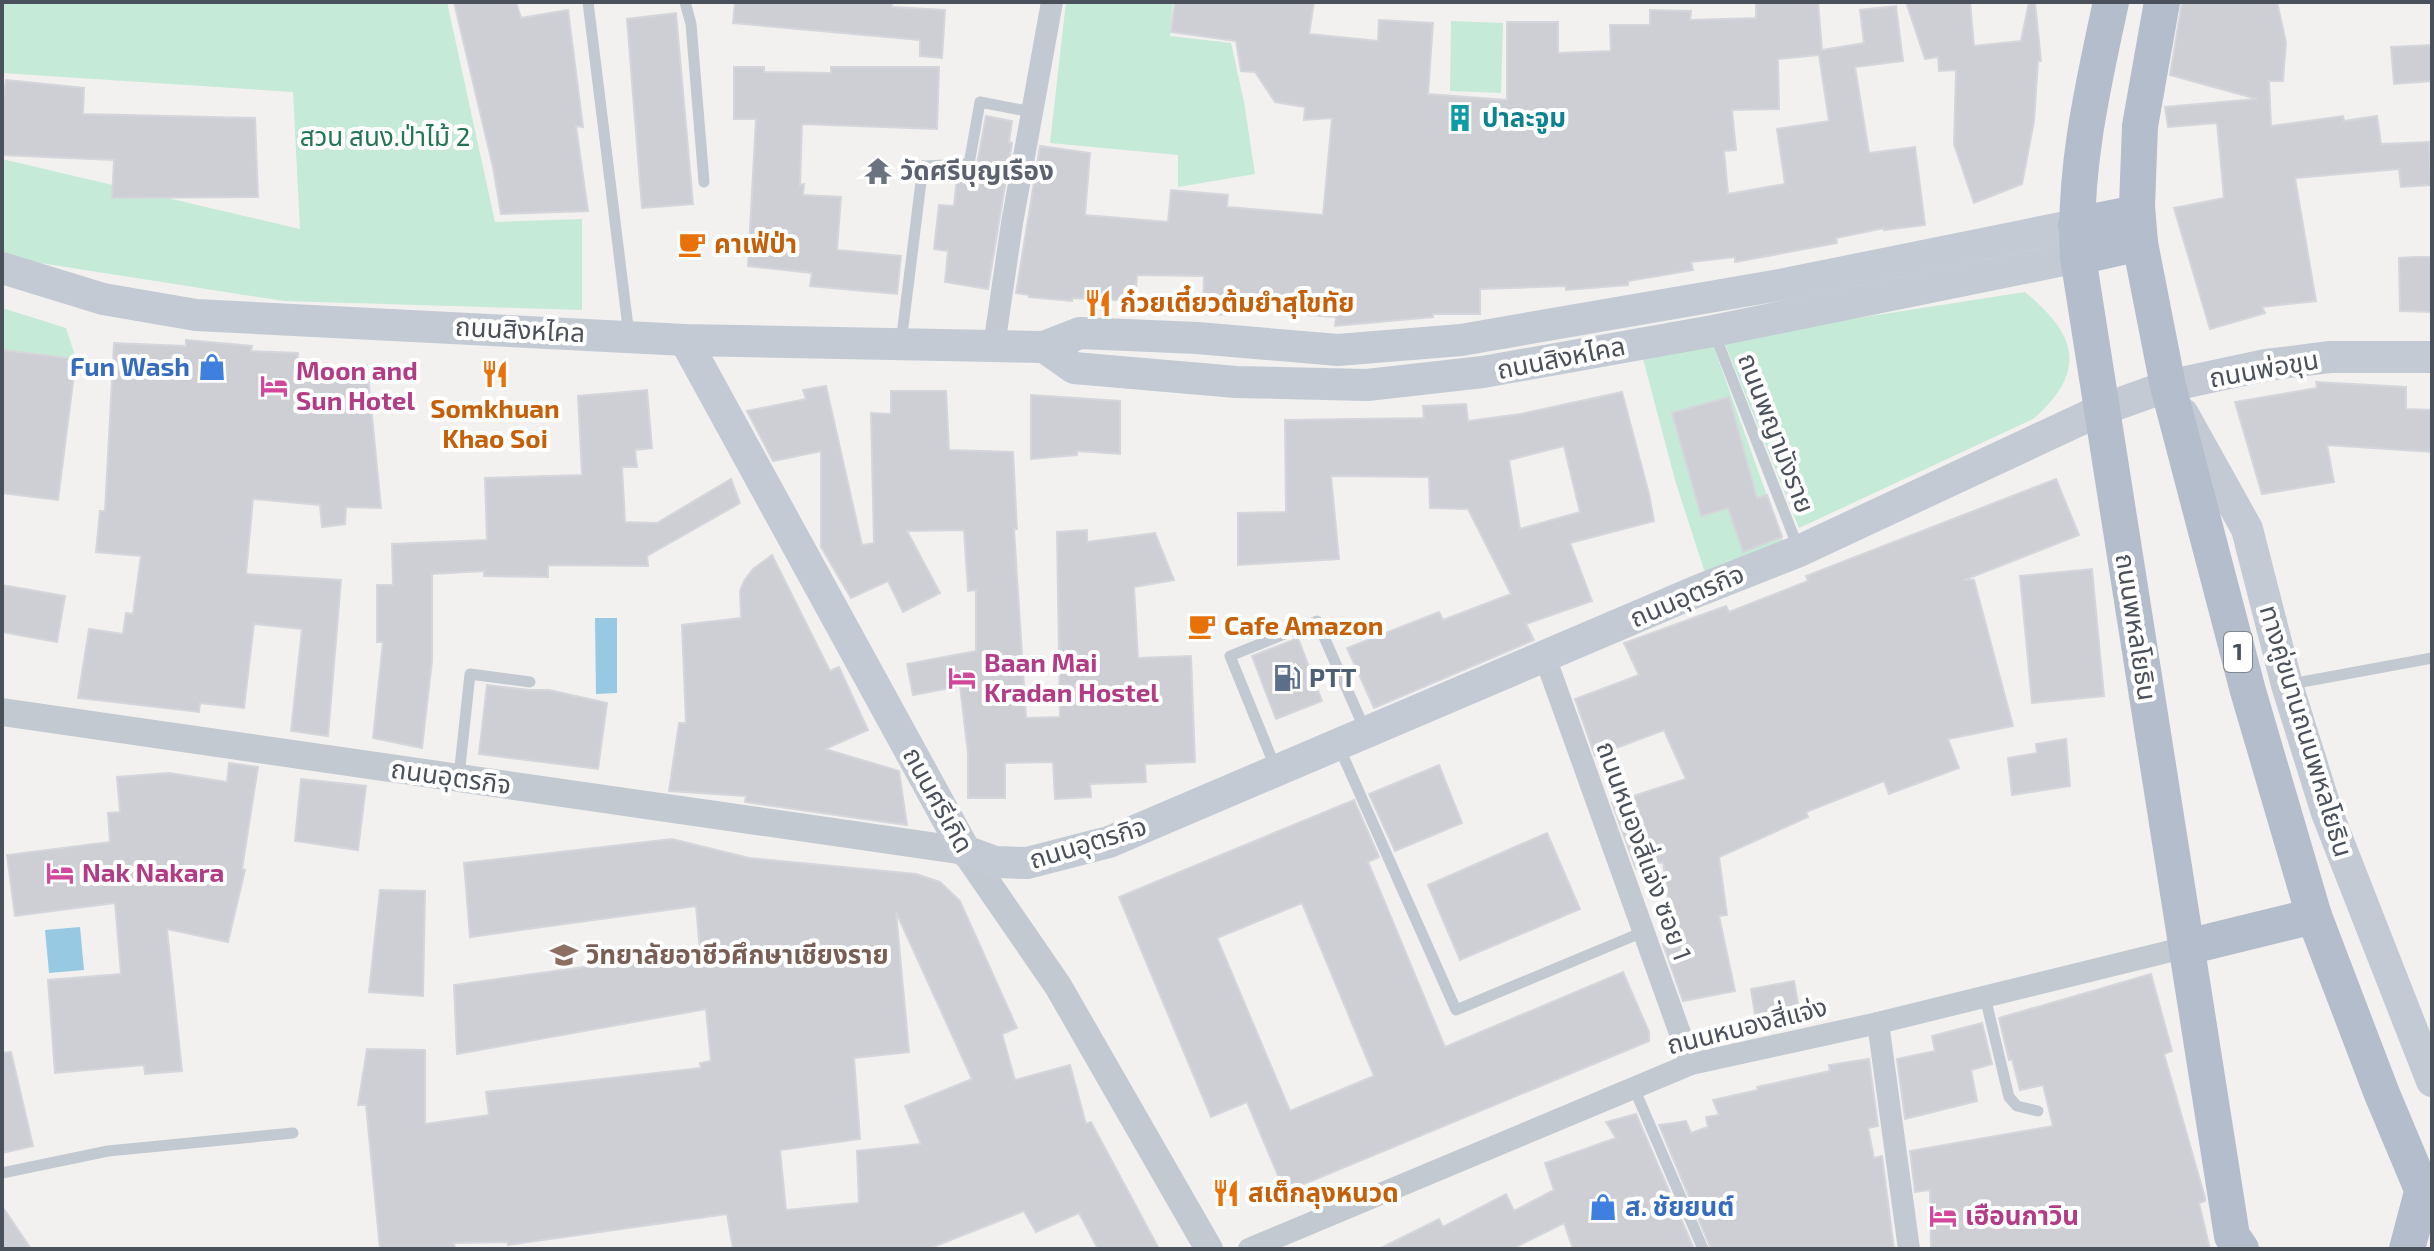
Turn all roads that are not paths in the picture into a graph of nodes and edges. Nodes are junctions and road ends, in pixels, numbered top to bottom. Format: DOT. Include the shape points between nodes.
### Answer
graph roads {
  1 [pos="588,2"];
  2 [pos="685,2"];
  3 [pos="1052,2"];
  4 [pos="2111,2"];
  5 [pos="2162,2"];
  6 [pos="1032,112"];
  7 [pos="704,182"];
  8 [pos="2139,228"];
  9 [pos="2077,241"];
  10 [pos="2,268"];
  11 [pos="1713,331"];
  12 [pos="629,335"];
  13 [pos="685,340"];
  14 [pos="901,344"];
  15 [pos="994,346"];
  16 [pos="1044,347"];
  17 [pos="2432,357"];
  18 [pos="2168,386"];
  19 [pos="2101,410"];
  20 [pos="1799,551"];
  21 [pos="1545,657"];
  22 [pos="2432,658"];
  23 [pos="530,682"];
  24 [pos="2287,685"];
  25 [pos="2,712"];
  26 [pos="1352,740"];
  27 [pos="1277,772"];
  28 [pos="459,778"];
  29 [pos="965,851"];
  30 [pos="2314,916"];
  31 [pos="1643,932"];
  32 [pos="2187,947"];
  33 [pos="1985,997"];
  34 [pos="1878,1023"];
  35 [pos="1691,1064"];
  36 [pos="2432,1081"];
  37 [pos="1634,1088"];
  38 [pos="2038,1111"];
  39 [pos="293,1133"];
  40 [pos="2,1173"];
  41 [pos="2429,1202"];
  42 [pos="2235,1245"];
  43 [pos="1209,1249"];
  44 [pos="1249,1249"];
  45 [pos="1703,1249"];
  46 [pos="1909,1249"];
  47 [pos="2407,1249"];
  1 -- 12 [label="lane"];
  2 -- 7 [label="lane"];
  3 -- 6 [label="street"];
  4 -- 9 [label="main road, ถนนพหลโยธิน" via="2089,108"];
  5 -- 8 [label="main road, 1" via="2140,126"];
  6 -- 14 [label="lane" via="980,102 969,164 923,166"];
  6 -- 15 [label="street"];
  8 -- 9 [label="main road"];
  8 -- 18 [label="main road, 1"];
  9 -- 11 [label="main road, ถนนสิงหไคล"];
  9 -- 16 [label="main road, ถนนสิงหไคล" via="1461,340 1338,350 1080,333"];
  9 -- 19 [label="main road, ถนนพหลโยธิน"];
  10 -- 12 [label="main road, ถนนสิงหไคล" via="103,299 196,315"];
  11 -- 16 [label="main road, ถนนสิงหไคล" via="1483,372 1367,385 1236,382 1074,368"];
  11 -- 20 [label="lane, ถนนพญามังราย"];
  12 -- 13 [label="main road, ถนนสิงหไคล"];
  13 -- 14 [label="main road, ถนนสิงหไคล"];
  13 -- 29 [label="main road, ถนนศรีเกิด"];
  14 -- 15 [label="main road, ถนนสิงหไคล"];
  15 -- 16 [label="main road, ถนนสิงหไคล"];
  17 -- 18 [label="main road, ถนนพ่อขุน" via="2330,357"];
  18 -- 19 [label="main road, ถนนพ่อขุน"];
  18 -- 24 [label="main road, ทางคู่ขนานถนนพหลโยธิน / 1" via="2247,529"];
  18 -- 30 [label="main road, 1"];
  19 -- 20 [label="main road, ถนนอุตรกิจ"];
  19 -- 32 [label="main road, ถนนพหลโยธิน"];
  20 -- 21 [label="main road, ถนนอุตรกิจ"];
  21 -- 26 [label="main road, ถนนอุตรกิจ"];
  21 -- 31 [label="street, ถนนหนองสี่แจ่ง ซอย 1"];
  22 -- 24 [label="lane"];
  23 -- 28 [label="lane" via="470,674"];
  24 -- 36 [label="main road, ทางคู่ขนานถนนพหลโยธิน / 1" via="2327,813"];
  25 -- 28 [label="street, ถนนอุตรกิจ"];
  26 -- 27 [label="main road, ถนนอุตรกิจ"];
  26 -- 27 [label="lane" via="1317,621 1230,656"];
  26 -- 31 [label="lane" via="1456,1010"];
  27 -- 29 [label="main road, ถนนอุตรกิจ" via="1072,853 1009,864"];
  28 -- 29 [label="street, ถนนอุตรกิจ"];
  29 -- 43 [label="street, ถนนศรีเกิด" via="1058,986"];
  30 -- 32 [label="main road"];
  30 -- 41 [label="main road, 1"];
  31 -- 35 [label="street, ถนนหนองสี่แจ่ง ซอย 1"];
  32 -- 33 [label="street, ถนนหนองสี่แจ่ง"];
  32 -- 42 [label="main road, ถนนพหลโยธิน"];
  33 -- 34 [label="street, ถนนหนองสี่แจ่ง"];
  33 -- 38 [label="lane" via="2009,1097 2017,1106"];
  34 -- 35 [label="street, ถนนหนองสี่แจ่ง"];
  34 -- 46 [label="street"];
  35 -- 37 [label="street, ถนนหนองสี่แจ่ง"];
  37 -- 44 [label="street, ถนนหนองสี่แจ่ง"];
  37 -- 45 [label="lane"];
  39 -- 40 [label="lane" via="108,1151"];
  41 -- 47 [label="main road"];
}
